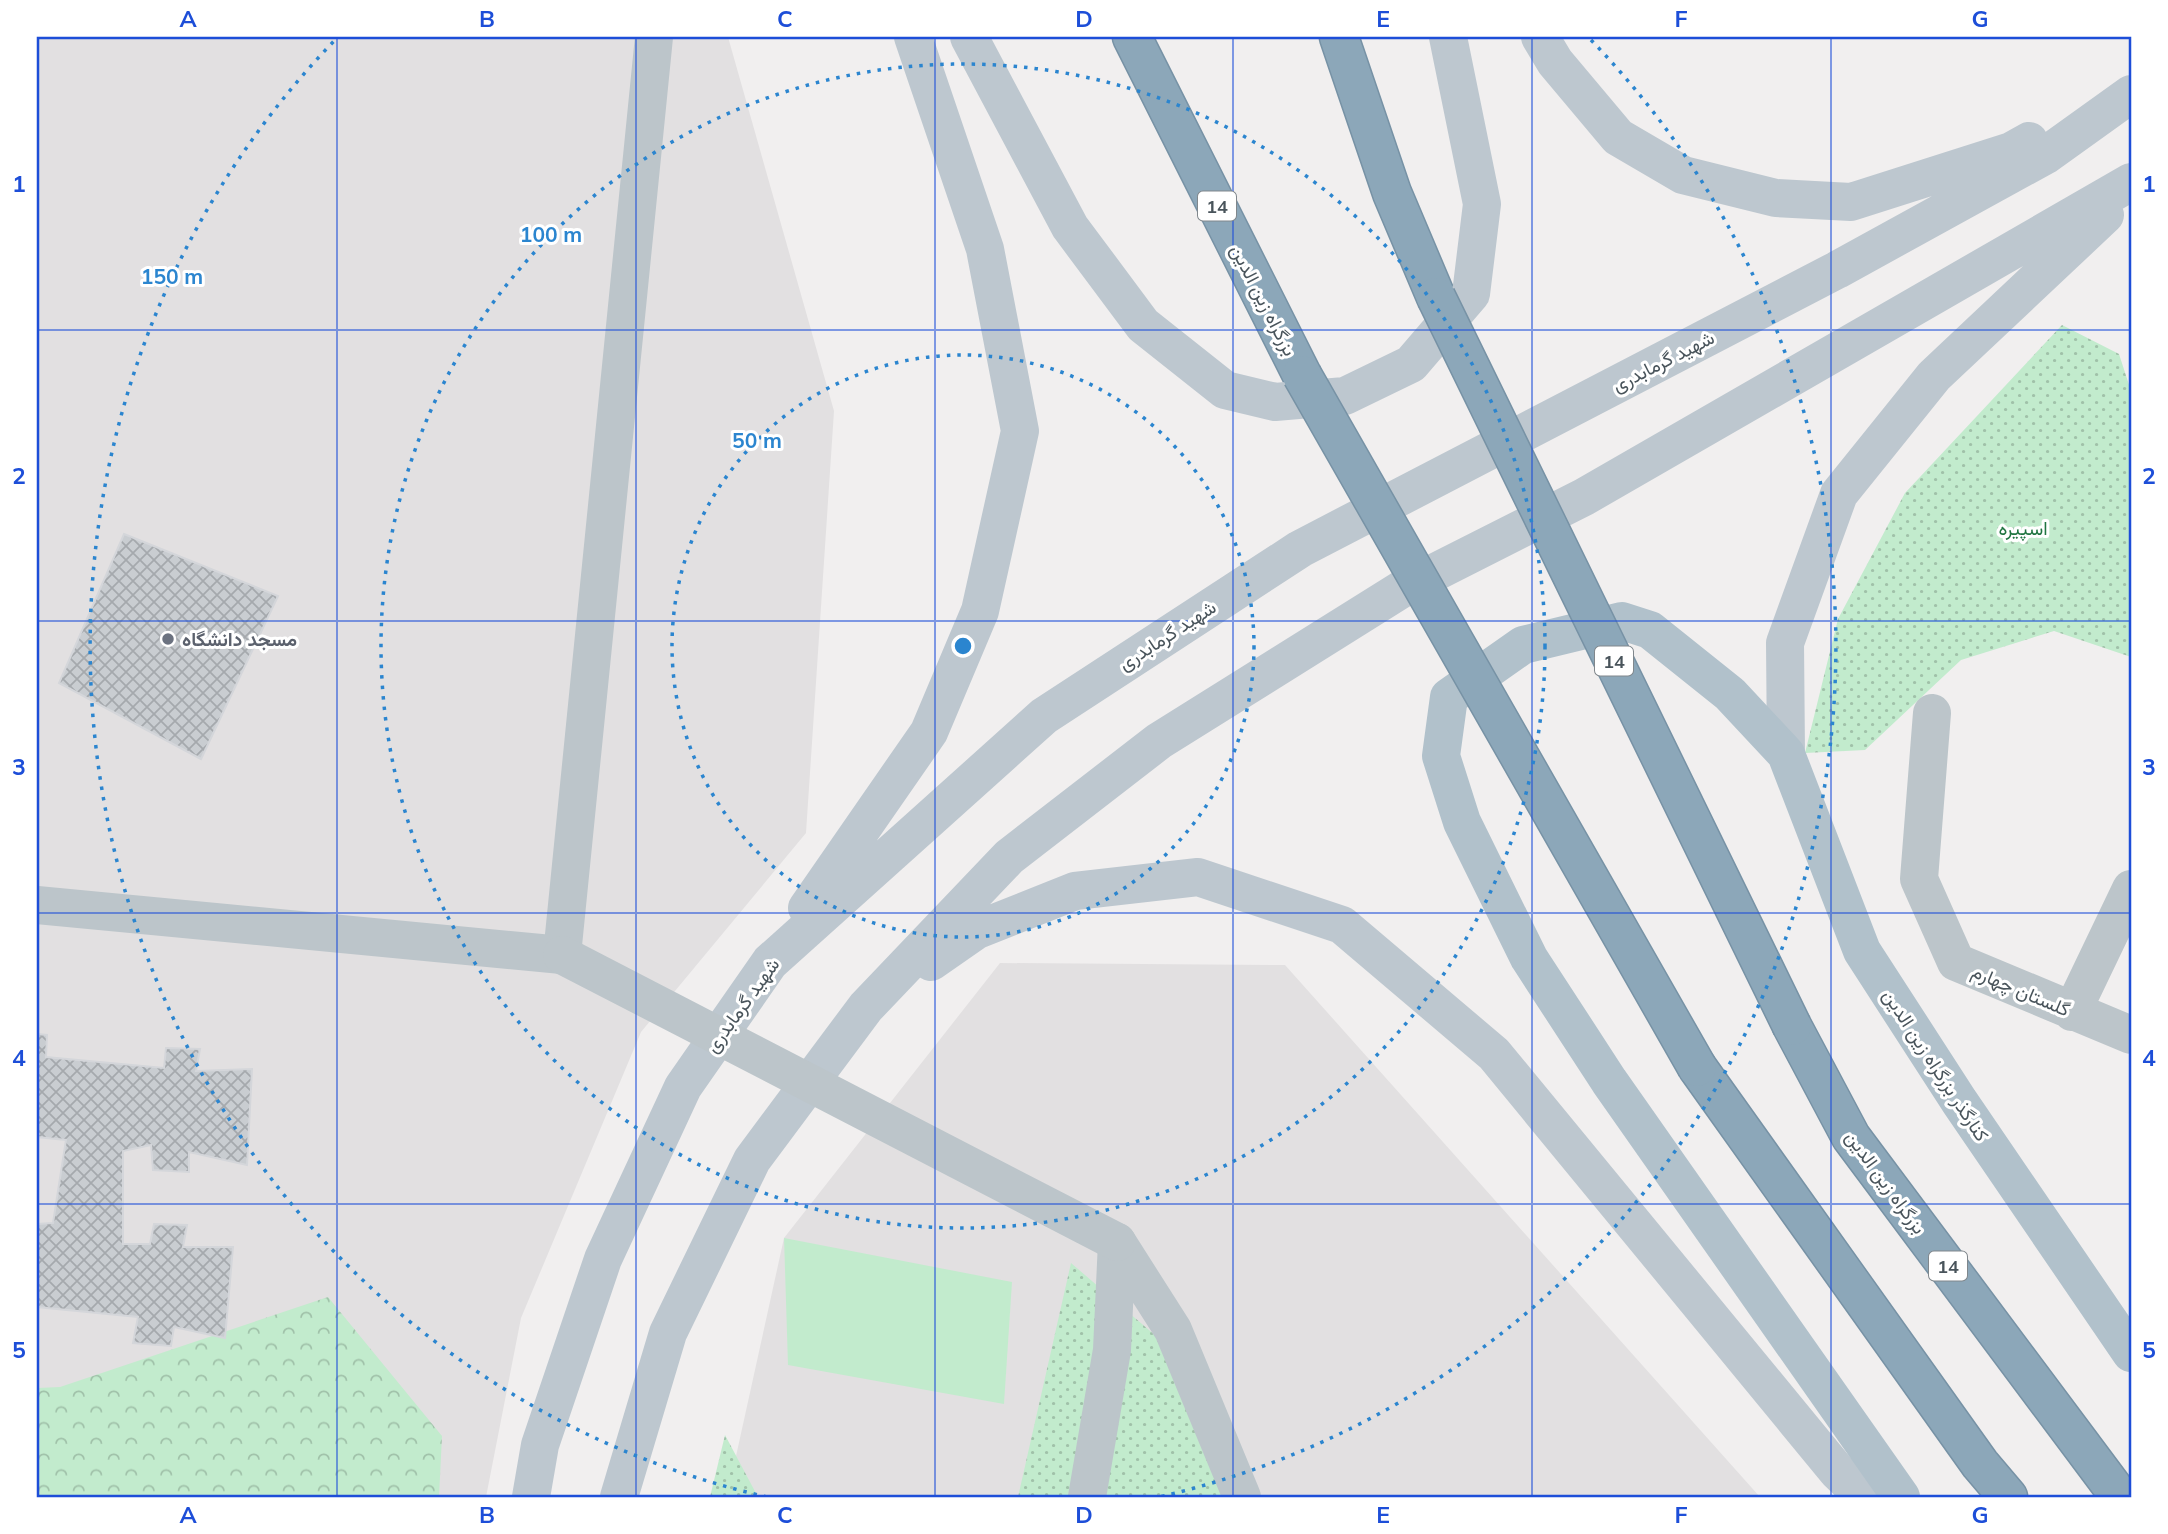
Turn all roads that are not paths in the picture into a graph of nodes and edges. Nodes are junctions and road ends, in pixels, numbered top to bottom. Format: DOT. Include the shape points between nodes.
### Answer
graph roads {
  1 [pos="654,37"];
  2 [pos="913,37"];
  3 [pos="970,37"];
  4 [pos="1132,37"];
  5 [pos="1339,37"];
  6 [pos="1448,37"];
  7 [pos="1540,37"];
  8 [pos="2131,83"];
  9 [pos="2131,94"];
  10 [pos="2131,182"];
  11 [pos="2131,191"];
  12 [pos="1932,713"];
  13 [pos="1786,754"];
  14 [pos="2131,890"];
  15 [pos="37,905"];
  16 [pos="562,955"];
  17 [pos="770,962"];
  18 [pos="866,1007"];
  19 [pos="2072,1012"];
  20 [pos="2131,1035"];
  21 [pos="1117,1242"];
  22 [pos="2131,1353"];
  23 [pos="531,1497"];
  24 [pos="620,1497"];
  25 [pos="1087,1497"];
  26 [pos="1242,1497"];
  27 [pos="1864,1497"];
  28 [pos="1901,1497"];
  29 [pos="2008,1497"];
  30 [pos="2120,1497"];
  1 -- 16 [label="street"];
  2 -- 17 [label="main road" via="985,249 1020,431 980,611 929,732"];
  3 -- 6 [label="main road" via="1070,227 1143,325 1225,390 1275,402 1345,396 1412,364 1471,293 1482,204"];
  4 -- 29 [label="highway, بزرگراه زین الدین / 14, bridge" via="1302,375 1697,1067"];
  5 -- 30 [label="highway, بزرگراه زین الدین / 14, bridge" via="1392,193 1436,297 1792,1026 1851,1137"];
  7 -- 8 [label="main road" via="1555,62 1618,136 1683,175 1776,198 1851,202 2011,151"];
  9 -- 17 [label="main road, شهید گرمابدری" via="2046,155 1849,264 1300,549 1044,716"];
  10 -- 18 [label="main road" via="1584,497 1402,589 1159,741 1009,857"];
  11 -- 13 [label="main road" via="1934,376 1839,494 1785,643"];
  12 -- 19 [label="street, گلستان چهارم" via="1919,879 1956,962"];
  13 -- 22 [label="main road, کنارگذر بزرگراه زین الدین" via="1862,951"];
  13 -- 28 [label="main road" via="1730,694 1650,630 1622,621 1524,645 1490,666 1449,697 1441,756 1462,822 1529,958 1740,1270"];
  14 -- 19 [label="street"];
  15 -- 16 [label="street"];
  16 -- 21 [label="street, bridge"];
  17 -- 23 [label="main road, شهید گرمابدری" via="684,1087 603,1259 540,1445"];
  18 -- 24 [label="main road" via="752,1160 668,1333"];
  18 -- 27 [label="main road" via="977,930 1075,891 1198,877 1342,925 1494,1054 1837,1471"];
  19 -- 20 [label="street, گلستان چهارم"];
  21 -- 25 [label="street" via="1112,1350"];
  21 -- 26 [label="street" via="1173,1329"];
}
